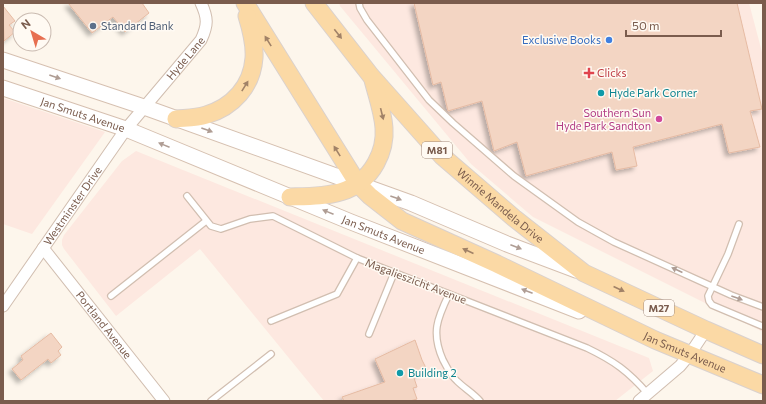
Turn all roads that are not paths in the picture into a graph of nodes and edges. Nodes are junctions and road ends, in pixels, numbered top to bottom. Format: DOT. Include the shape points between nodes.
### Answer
graph roads {
  1 [pos="201,3"];
  2 [pos="244,3"];
  3 [pos="314,3"];
  4 [pos="359,3"];
  5 [pos="3,60"];
  6 [pos="371,76"];
  7 [pos="3,88"];
  8 [pos="144,107"];
  9 [pos="176,119"];
  10 [pos="126,129"];
  11 [pos="358,184"];
  12 [pos="187,196"];
  13 [pos="290,197"];
  14 [pos="206,220"];
  15 [pos="739,224"];
  16 [pos="43,248"];
  17 [pos="357,258"];
  18 [pos="394,273"];
  19 [pos="584,273"];
  20 [pos="712,287"];
  21 [pos="449,294"];
  22 [pos="111,296"];
  23 [pos="3,306"];
  24 [pos="763,307"];
  25 [pos="271,321"];
  26 [pos="762,326"];
  27 [pos="706,330"];
  28 [pos="369,334"];
  29 [pos="655,340"];
  30 [pos="271,354"];
  31 [pos="690,354"];
  32 [pos="762,355"];
  33 [pos="763,385"];
  34 [pos="648,394"];
  35 [pos="164,401"];
  36 [pos="211,401"];
  37 [pos="480,401"];
  38 [pos="639,401"];
  1 -- 8 [label="street, Hyde Lane" via="206,12 207,22 201,40"];
  9 -- 2 [label="main road, one-way" via="195,118 214,112 236,99 249,80 254,57 252,33"];
  11 -- 2 [label="main road, one-way"];
  3 -- 6 [label="main road, Winnie Mandela Drive / M81, one-way"];
  20 -- 4 [label="lane, one-way" via="614,242 578,222 514,176 429,100 367,20"];
  5 -- 8 [label="main road, M27, one-way"];
  6 -- 11 [label="main road, one-way" via="383,119 384,144 374,166"];
  6 -- 19 [label="main road, Winnie Mandela Drive / M81" via="442,156 514,218"];
  7 -- 10 [label="main road, Jan Smuts Avenue"];
  8 -- 9 [label="main road, M27"];
  8 -- 10 [label="street, Westminster Drive"];
  9 -- 11 [label="main road, M27, one-way"];
  13 -- 10 [label="main road, Jan Smuts Avenue, one-way"];
  10 -- 16 [label="street, Westminster Drive"];
  11 -- 13 [label="main road" via="339,193"];
  11 -- 19 [label="main road, M27, one-way"];
  29 -- 11 [label="main road, one-way" via="498,264 402,222"];
  12 -- 14 [label="lane, Magalieszicht Avenue"];
  29 -- 13 [label="main road, Jan Smuts Avenue, one-way"];
  14 -- 17 [label="lane, Magalieszicht Avenue" via="211,226 221,229 250,219 273,216"];
  14 -- 22 [label="lane"];
  15 -- 20 [label="lane"];
  16 -- 23 [label="street, Westminster Drive"];
  16 -- 35 [label="street, Portland Avenue"];
  17 -- 18 [label="lane, Magalieszicht Avenue"];
  17 -- 25 [label="lane" via="337,294"];
  18 -- 21 [label="lane, Magalieszicht Avenue"];
  18 -- 28 [label="lane"];
  19 -- 27 [label="main road, M27, one-way"];
  20 -- 24 [label="lane, one-way"];
  20 -- 26 [label="lane" via="708,296 712,305"];
  21 -- 34 [label="lane, Magalieszicht Avenue" via="608,358 634,378"];
  21 -- 37 [label="lane" via="438,323 436,336 439,349 450,373"];
  27 -- 31 [label="street"];
  27 -- 32 [label="main road, M27"];
  29 -- 31 [label="main road, Jan Smuts Avenue"];
  30 -- 36 [label="lane"];
  31 -- 33 [label="main road, Jan Smuts Avenue"];
  31 -- 34 [label="street"];
  34 -- 38 [label="street"];
}
